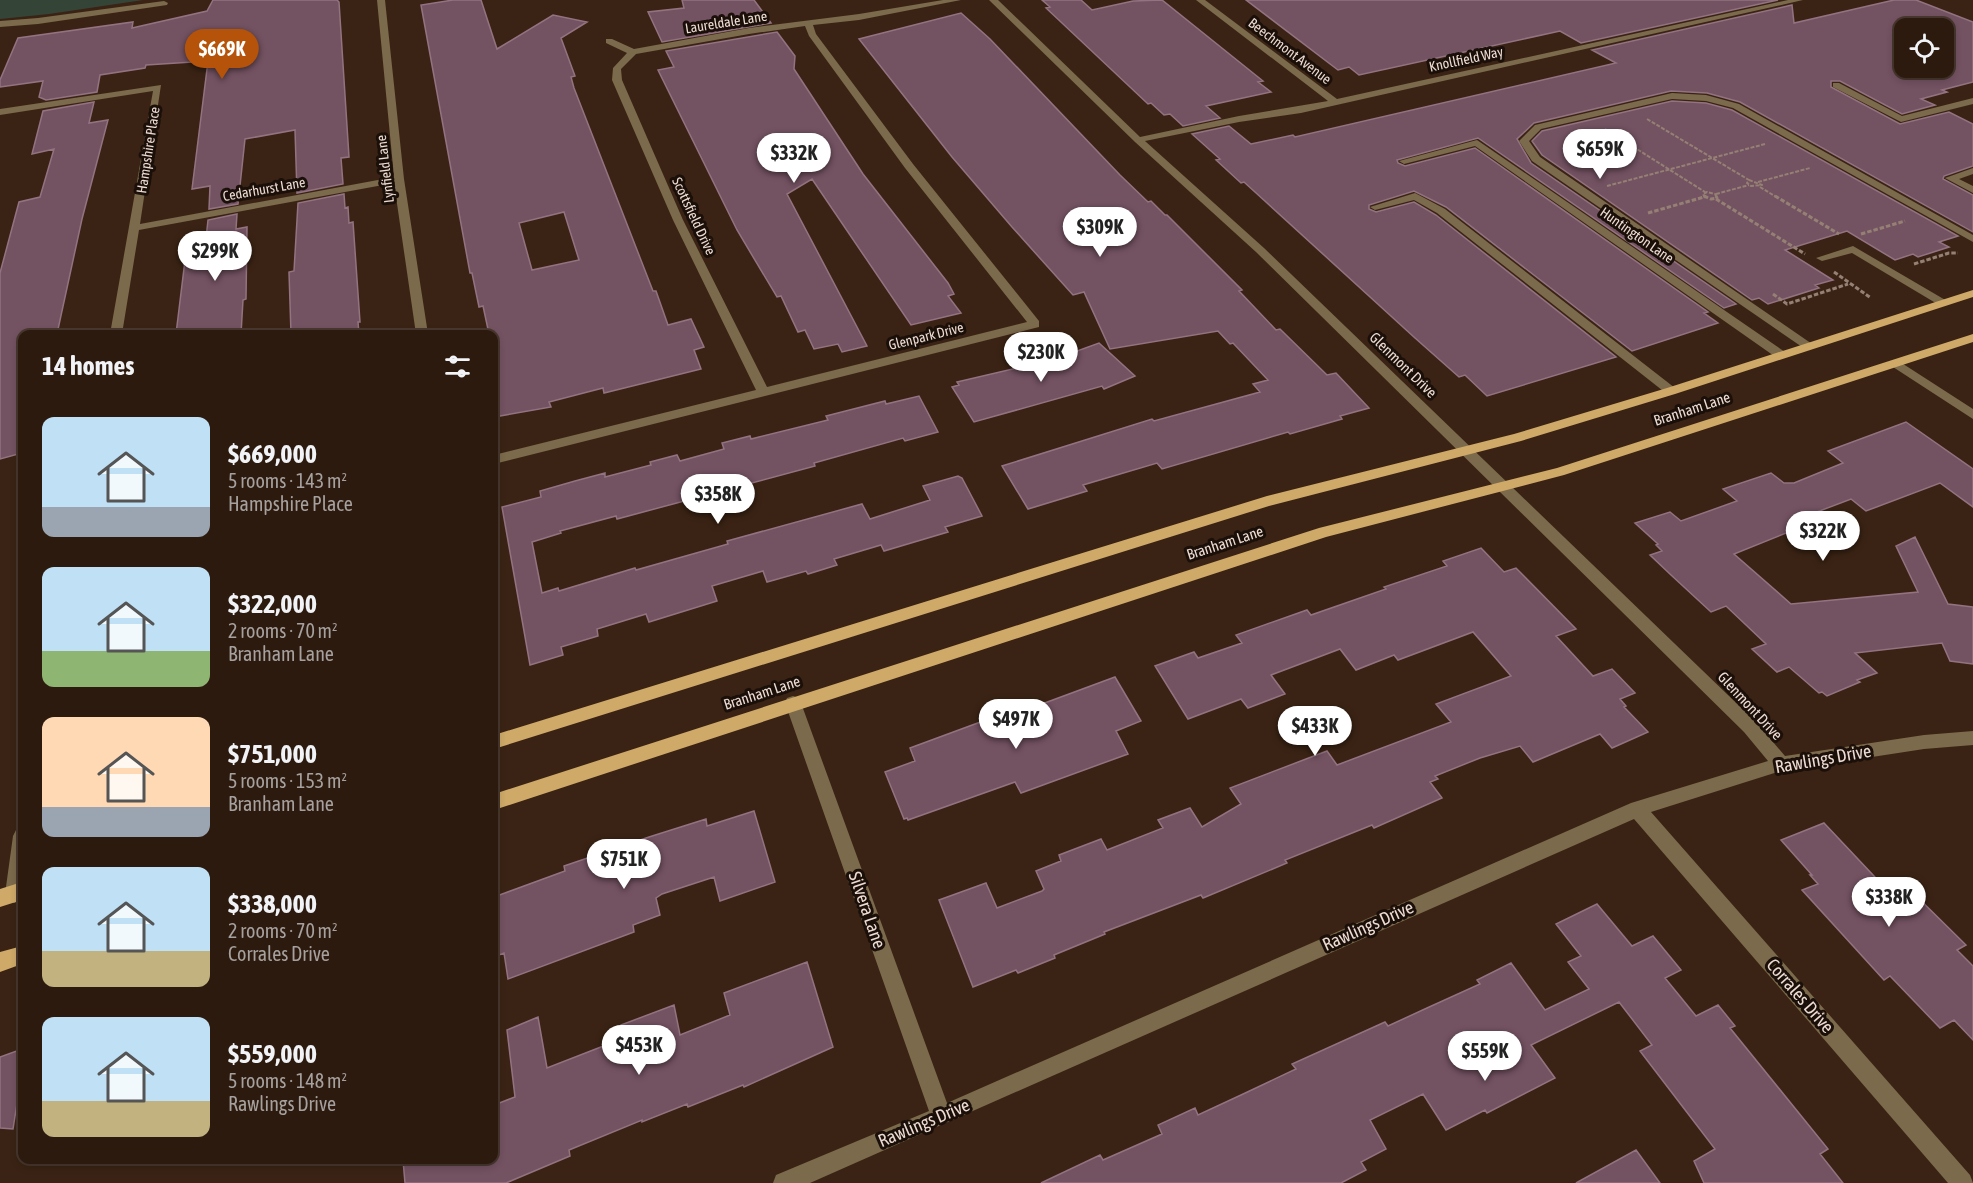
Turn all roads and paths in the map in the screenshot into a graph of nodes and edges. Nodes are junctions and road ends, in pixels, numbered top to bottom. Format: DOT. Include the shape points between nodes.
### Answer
graph roads {
  1 [pos="381,0"];
  2 [pos="957,0"];
  3 [pos="993,0"];
  4 [pos="1200,0"];
  5 [pos="1799,0"];
  6 [pos="164,3"];
  7 [pos="0,24"];
  8 [pos="807,24"];
  9 [pos="609,41"];
  10 [pos="633,52"];
  11 [pos="1836,85"];
  12 [pos="1973,101"];
  13 [pos="1335,102"];
  14 [pos="1626,106"];
  15 [pos="0,112"];
  16 [pos="1584,116"];
  17 [pos="1138,140"];
  18 [pos="1770,143"];
  19 [pos="1712,158"];
  20 [pos="1404,161"];
  21 [pos="1812,167"];
  22 [pos="1669,170"];
  23 [pos="1973,171"];
  24 [pos="399,179"];
  25 [pos="1749,180"];
  26 [pos="1758,182"];
  27 [pos="1749,185"];
  28 [pos="1973,190"];
  29 [pos="1583,192"];
  30 [pos="1705,192"];
  31 [pos="1715,194"];
  32 [pos="1704,197"];
  33 [pos="1716,199"];
  34 [pos="1375,207"];
  35 [pos="1624,219"];
  36 [pos="1906,220"];
  37 [pos="135,228"];
  38 [pos="1852,237"];
  39 [pos="1973,239"];
  40 [pos="1963,254"];
  41 [pos="1805,255"];
  42 [pos="1822,258"];
  43 [pos="1910,265"];
  44 [pos="1833,272"];
  45 [pos="1848,284"];
  46 [pos="1973,293"];
  47 [pos="1773,294"];
  48 [pos="1871,298"];
  49 [pos="1943,303"];
  50 [pos="117,330"];
  51 [pos="421,330"];
  52 [pos="1973,338"];
  53 [pos="1809,346"];
  54 [pos="1781,355"];
  55 [pos="1897,364"];
  56 [pos="1671,391"];
  57 [pos="764,393"];
  58 [pos="1973,415"];
  59 [pos="1467,450"];
  60 [pos="498,459"];
  61 [pos="1505,486"];
  62 [pos="793,704"];
  63 [pos="1973,738"];
  64 [pos="498,741"];
  65 [pos="1780,764"];
  66 [pos="498,801"];
  67 [pos="1637,809"];
  68 [pos="18,859"];
  69 [pos="12,894"];
  70 [pos="18,956"];
  71 [pos="0,962"];
  72 [pos="941,1116"];
  73 [pos="784,1183"];
  74 [pos="1962,1183"];
  1 -- 24 [label="street, Lynfield Lane"];
  2 -- 8 [label="street, Laureldale Lane"];
  3 -- 17 [label="street, Glenmont Drive"];
  4 -- 13 [label="street, Beechmont Avenue"];
  5 -- 13 [label="street, Knollfield Way"];
  6 -- 7 [label="street"];
  8 -- 10 [label="street, Laureldale Lane"];
  8 -- 57 [label="street, Glenpark Drive" via="909,166 1035,324"];
  9 -- 10 [label="street"];
  10 -- 57 [label="street, Scottsfield Drive" via="617,68 617,80 678,220"];
  11 -- 12 [label="street" via="1900,119"];
  13 -- 17 [label="street, Knollfield Way"];
  14 -- 16 [label="street"];
  14 -- 19 [label="path"];
  14 -- 39 [label="street" via="1672,96 1706,98 1736,106"];
  15 -- 37 [label="street, Hampshire Place" via="158,87"];
  16 -- 22 [label="path"];
  16 -- 29 [label="street" via="1538,127 1524,141 1536,159"];
  17 -- 59 [label="street, Glenmont Drive" via="1260,250"];
  18 -- 19 [label="path"];
  19 -- 22 [label="path"];
  19 -- 25 [label="path"];
  20 -- 54 [label="street, Huntington Lane" via="1477,143"];
  21 -- 26 [label="path"];
  22 -- 29 [label="path"];
  22 -- 30 [label="path"];
  23 -- 28 [label="street" via="1950,178"];
  24 -- 37 [label="street, Cedarhurst Lane"];
  24 -- 51 [label="street, Lynfield Lane"];
  25 -- 26 [label="path"];
  25 -- 27 [label="path"];
  26 -- 27 [label="path" via="1761,186"];
  27 -- 31 [label="path"];
  29 -- 35 [label="street"];
  30 -- 31 [label="path"];
  30 -- 32 [label="path"];
  31 -- 33 [label="path"];
  32 -- 33 [label="path"];
  32 -- 35 [label="path"];
  33 -- 41 [label="path"];
  34 -- 56 [label="street" via="1415,196 1441,211"];
  35 -- 53 [label="street"];
  36 -- 38 [label="path"];
  37 -- 50 [label="street, Hampshire Place"];
  40 -- 43 [label="path" via="1949,253"];
  42 -- 49 [label="street" via="1853,249"];
  44 -- 45 [label="path" via="1851,283"];
  45 -- 47 [label="path" via="1787,304"];
  45 -- 48 [label="path"];
  46 -- 49 [label="main road, Branham Lane"];
  49 -- 53 [label="main road, Branham Lane"];
  52 -- 55 [label="main road, Branham Lane"];
  53 -- 54 [label="main road, Branham Lane"];
  54 -- 56 [label="main road, Branham Lane"];
  55 -- 58 [label="street"];
  55 -- 61 [label="main road, Branham Lane"];
  56 -- 59 [label="main road, Branham Lane"];
  57 -- 60 [label="street, Glenpark Drive"];
  59 -- 61 [label="street, Glenmont Drive"];
  59 -- 64 [label="main road, Branham Lane" via="1255,504"];
  61 -- 62 [label="main road, Branham Lane" via="1324,532"];
  61 -- 65 [label="street, Glenmont Drive" via="1750,727"];
  62 -- 66 [label="main road, Branham Lane"];
  62 -- 72 [label="street, Silvera Lane"];
  63 -- 65 [label="street, Rawlings Drive"];
  65 -- 67 [label="street, Rawlings Drive"];
  67 -- 72 [label="street, Rawlings Drive"];
  67 -- 74 [label="street, Corrales Drive"];
  68 -- 69 [label="street"];
  70 -- 71 [label="main road"];
  72 -- 73 [label="street, Rawlings Drive"];
}
